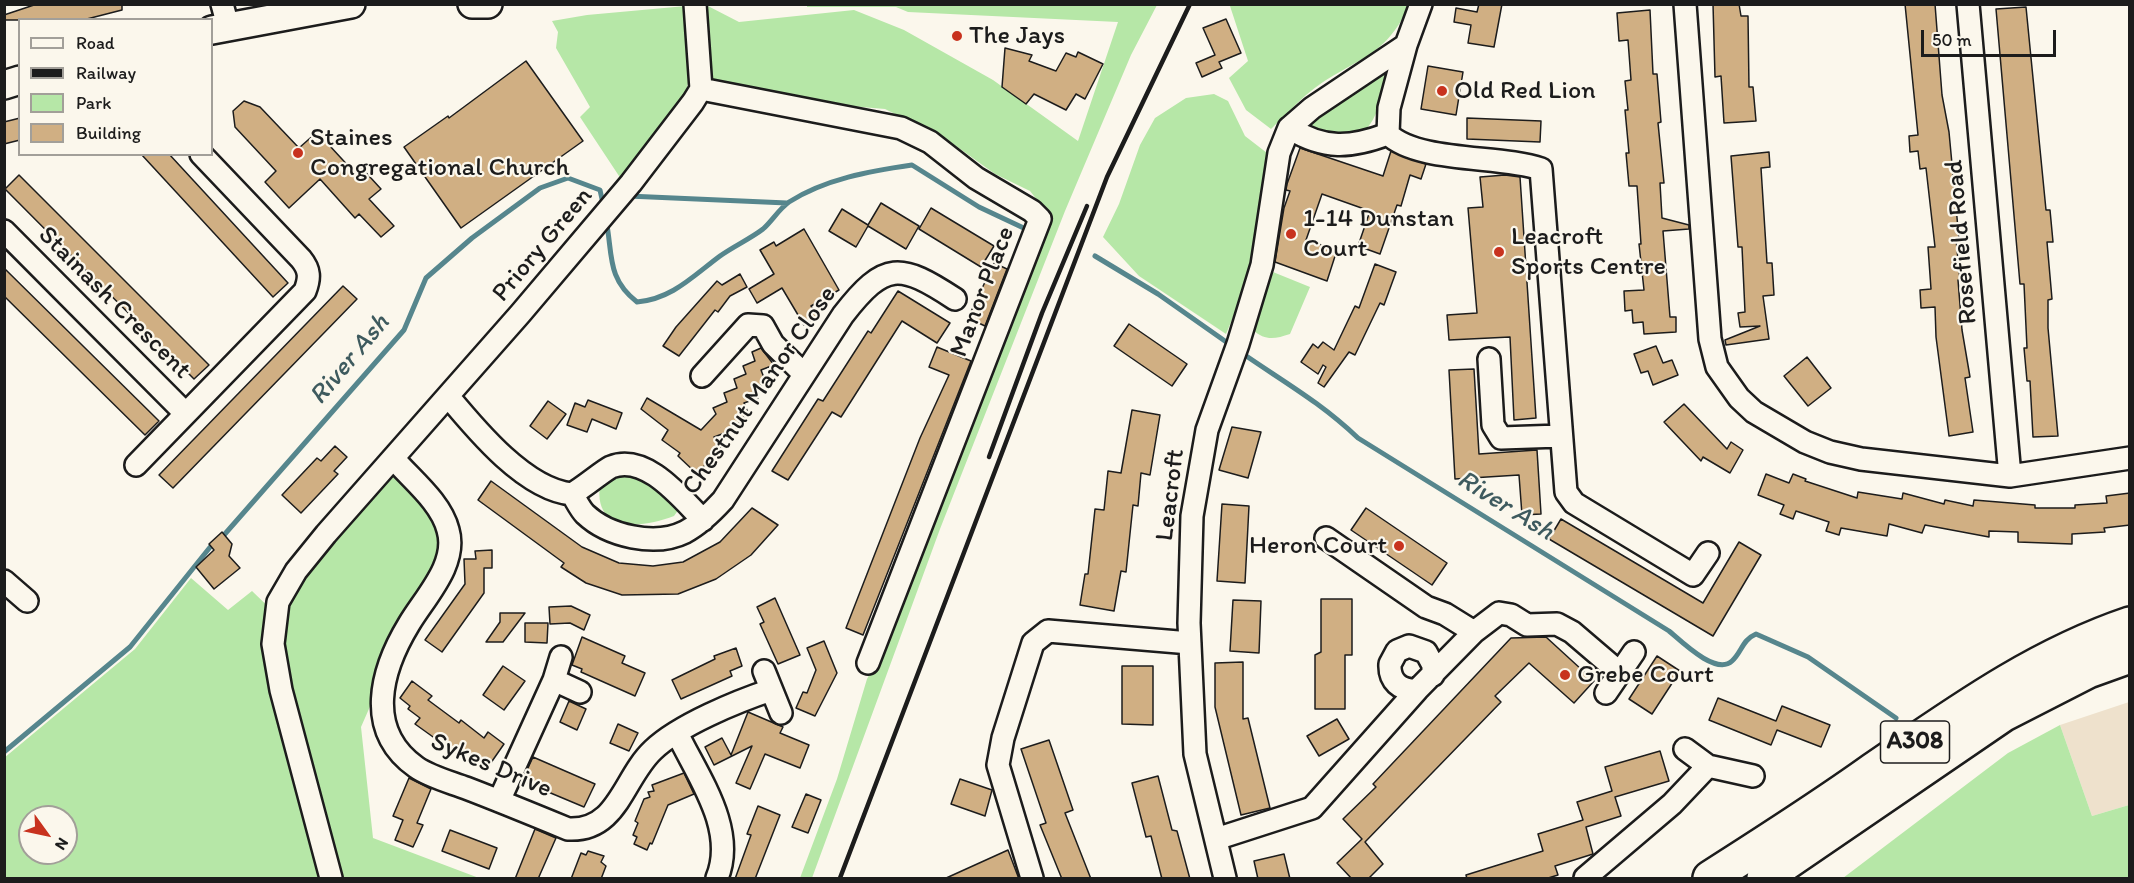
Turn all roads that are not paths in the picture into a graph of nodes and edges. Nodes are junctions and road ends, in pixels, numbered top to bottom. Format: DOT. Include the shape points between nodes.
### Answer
graph roads {
  1 [pos="472,4"];
  2 [pos="488,4"];
  3 [pos="695,4"];
  4 [pos="1421,4"];
  5 [pos="1685,4"];
  6 [pos="1968,4"];
  7 [pos="351,5"];
  8 [pos="220,20"];
  9 [pos="1406,45"];
  10 [pos="701,89"];
  11 [pos="1289,128"];
  12 [pos="1388,134"];
  13 [pos="203,156"];
  14 [pos="4,231"];
  15 [pos="955,300"];
  16 [pos="1489,358"];
  17 [pos="804,374"];
  18 [pos="702,376"];
  19 [pos="448,396"];
  20 [pos="185,413"];
  21 [pos="1560,436"];
  22 [pos="393,458"];
  23 [pos="2130,458"];
  24 [pos="136,465"];
  25 [pos="2010,476"];
  26 [pos="572,494"];
  27 [pos="703,520"];
  28 [pos="1326,538"];
  29 [pos="1708,554"];
  30 [pos="4,581"];
  31 [pos="27,601"];
  32 [pos="2130,624"];
  33 [pos="1474,632"];
  34 [pos="1190,643"];
  35 [pos="1634,652"];
  36 [pos="2130,656"];
  37 [pos="561,657"];
  38 [pos="868,663"];
  39 [pos="1620,673"];
  40 [pos="1433,675"];
  41 [pos="554,680"];
  42 [pos="1417,690"];
  43 [pos="580,692"];
  44 [pos="1606,693"];
  45 [pos="781,713"];
  46 [pos="677,734"];
  47 [pos="1685,749"];
  48 [pos="1708,766"];
  49 [pos="1753,776"];
  50 [pos="499,801"];
  51 [pos="1216,839"];
  52 [pos="332,879"];
  53 [pos="717,879"];
  54 [pos="1032,879"];
  55 [pos="1225,879"];
  56 [pos="1585,879"];
  57 [pos="1710,879"];
  58 [pos="1764,879"];
  1 -- 2 [label="street"];
  3 -- 10 [label="street"];
  4 -- 9 [label="street"];
  5 -- 25 [label="street" via="1710,339 1717,367 1728,384 1754,412 1830,452"];
  6 -- 25 [label="street, Rosefield Road"];
  7 -- 8 [label="street"];
  9 -- 11 [label="street" via="1312,108"];
  9 -- 12 [label="street" via="1389,108"];
  10 -- 19 [label="street, Priory Green" via="632,183"];
  10 -- 38 [label="street, Manor Place" via="900,128 930,142 976,178 1040,219"];
  11 -- 12 [label="street" via="1311,141 1343,146"];
  11 -- 34 [label="street, Leacroft" via="1280,153 1262,265 1207,430 1192,516"];
  12 -- 21 [label="street" via="1398,143 1466,159 1528,164 1541,169"];
  13 -- 20 [label="street, Stainash Crescent" via="309,268 309,280 305,291"];
  14 -- 20 [label="street, Stainash Crescent"];
  15 -- 17 [label="street, Chestnut Manor Close" via="911,274 898,272 879,278 863,289"];
  16 -- 21 [label="street" via="1493,425 1501,438"];
  17 -- 18 [label="street" via="762,326 748,325"];
  17 -- 27 [label="street, Chestnut Manor Close" via="723,500"];
  19 -- 22 [label="street, Priory Green"];
  19 -- 26 [label="street" via="500,454 555,493"];
  20 -- 24 [label="street, Stainash Crescent"];
  21 -- 29 [label="street" via="1566,492 1574,503 1693,575"];
  22 -- 50 [label="street, Sykes Drive" via="439,510 448,530 450,548 445,566 397,645 386,676 383,724 391,741 416,767"];
  22 -- 52 [label="street, Priory Green" via="291,578 278,602 273,644"];
  23 -- 25 [label="street"];
  26 -- 27 [label="street, Chestnut Manor Close" via="584,513 596,522 633,537 668,538"];
  26 -- 27 [label="street, Chestnut Manor Close" via="610,468 629,465 648,471 666,484"];
  28 -- 33 [label="street" via="1426,607"];
  30 -- 31 [label="street"];
  32 -- 57 [label="highway, A308" via="2044,660 1974,700"];
  33 -- 39 [label="street" via="1499,613 1527,625 1557,624"];
  33 -- 40 [label="street"];
  34 -- 51 [label="street, Leacroft" via="1195,754"];
  34 -- 54 [label="street" via="1048,631 1033,643 998,765"];
  35 -- 39 [label="street"];
  36 -- 58 [label="highway, A308" via="2088,671 2004,714"];
  37 -- 41 [label="street"];
  39 -- 44 [label="street"];
  40 -- 42 [label="street"];
  40 -- 42 [label="street" via="1426,652 1409,646 1397,651 1390,664 1392,679 1404,689"];
  41 -- 43 [label="street"];
  41 -- 50 [label="street"];
  42 -- 51 [label="street" via="1312,808"];
  45 -- 46 [label="street, Sykes Drive" via="768,681"];
  46 -- 50 [label="street, Sykes Drive" via="653,750 613,808 595,826 568,829"];
  46 -- 53 [label="street" via="709,796 724,840"];
  47 -- 48 [label="street"];
  48 -- 49 [label="street"];
  48 -- 56 [label="street" via="1672,804"];
  51 -- 55 [label="street, Leacroft"];
}
